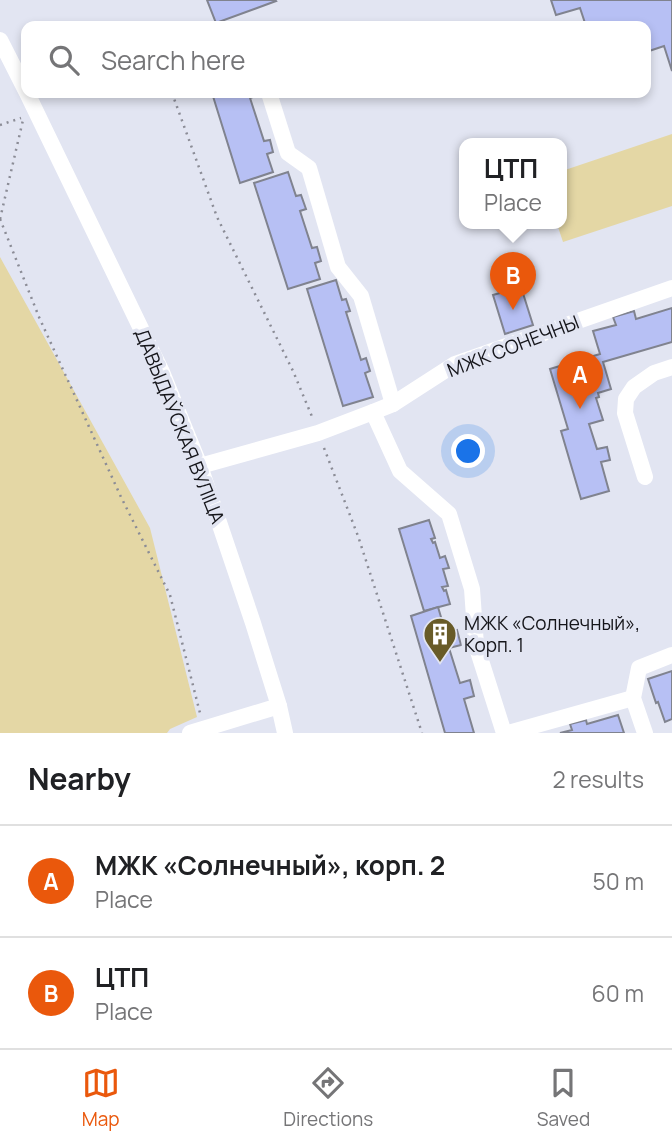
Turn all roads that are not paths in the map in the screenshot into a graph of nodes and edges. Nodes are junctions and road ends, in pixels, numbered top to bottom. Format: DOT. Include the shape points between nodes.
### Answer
graph roads {
  1 [pos="0,40"];
  2 [pos="21,80"];
  3 [pos="30,98"];
  4 [pos="271,98"];
  5 [pos="672,288"];
  6 [pos="672,367"];
  7 [pos="394,404"];
  8 [pos="373,412"];
  9 [pos="200,466"];
  10 [pos="645,477"];
  11 [pos="672,655"];
  12 [pos="633,698"];
  13 [pos="279,706"];
  14 [pos="197,731"];
  15 [pos="285,733"];
  16 [pos="506,733"];
  17 [pos="645,733"];
  1 -- 2 [label="street, ДАВЫДАЎСКАЯ ВУЛІЦА"];
  3 -- 9 [label="street, ДАВЫДАЎСКАЯ ВУЛІЦА" via="162,372"];
  4 -- 7 [label="street" via="288,153 309,168 338,267 361,296"];
  5 -- 7 [label="street, МЖК СОНЕЧНЫ" via="455,364"];
  6 -- 10 [label="street" via="654,373 626,399 625,413"];
  7 -- 8 [label="street, МЖК СОНЕЧНЫ"];
  8 -- 9 [label="street, МЖК СОНЕЧНЫ" via="318,433"];
  8 -- 16 [label="street" via="400,471 449,514 472,589 476,645"];
  9 -- 13 [label="street, ДАВЫДАЎСКАЯ ВУЛІЦА"];
  11 -- 12 [label="street" via="639,668"];
  12 -- 16 [label="street"];
  12 -- 17 [label="street"];
  13 -- 14 [label="street"];
  13 -- 15 [label="street, ДАВЫДАЎСКАЯ ВУЛІЦА"];
}
